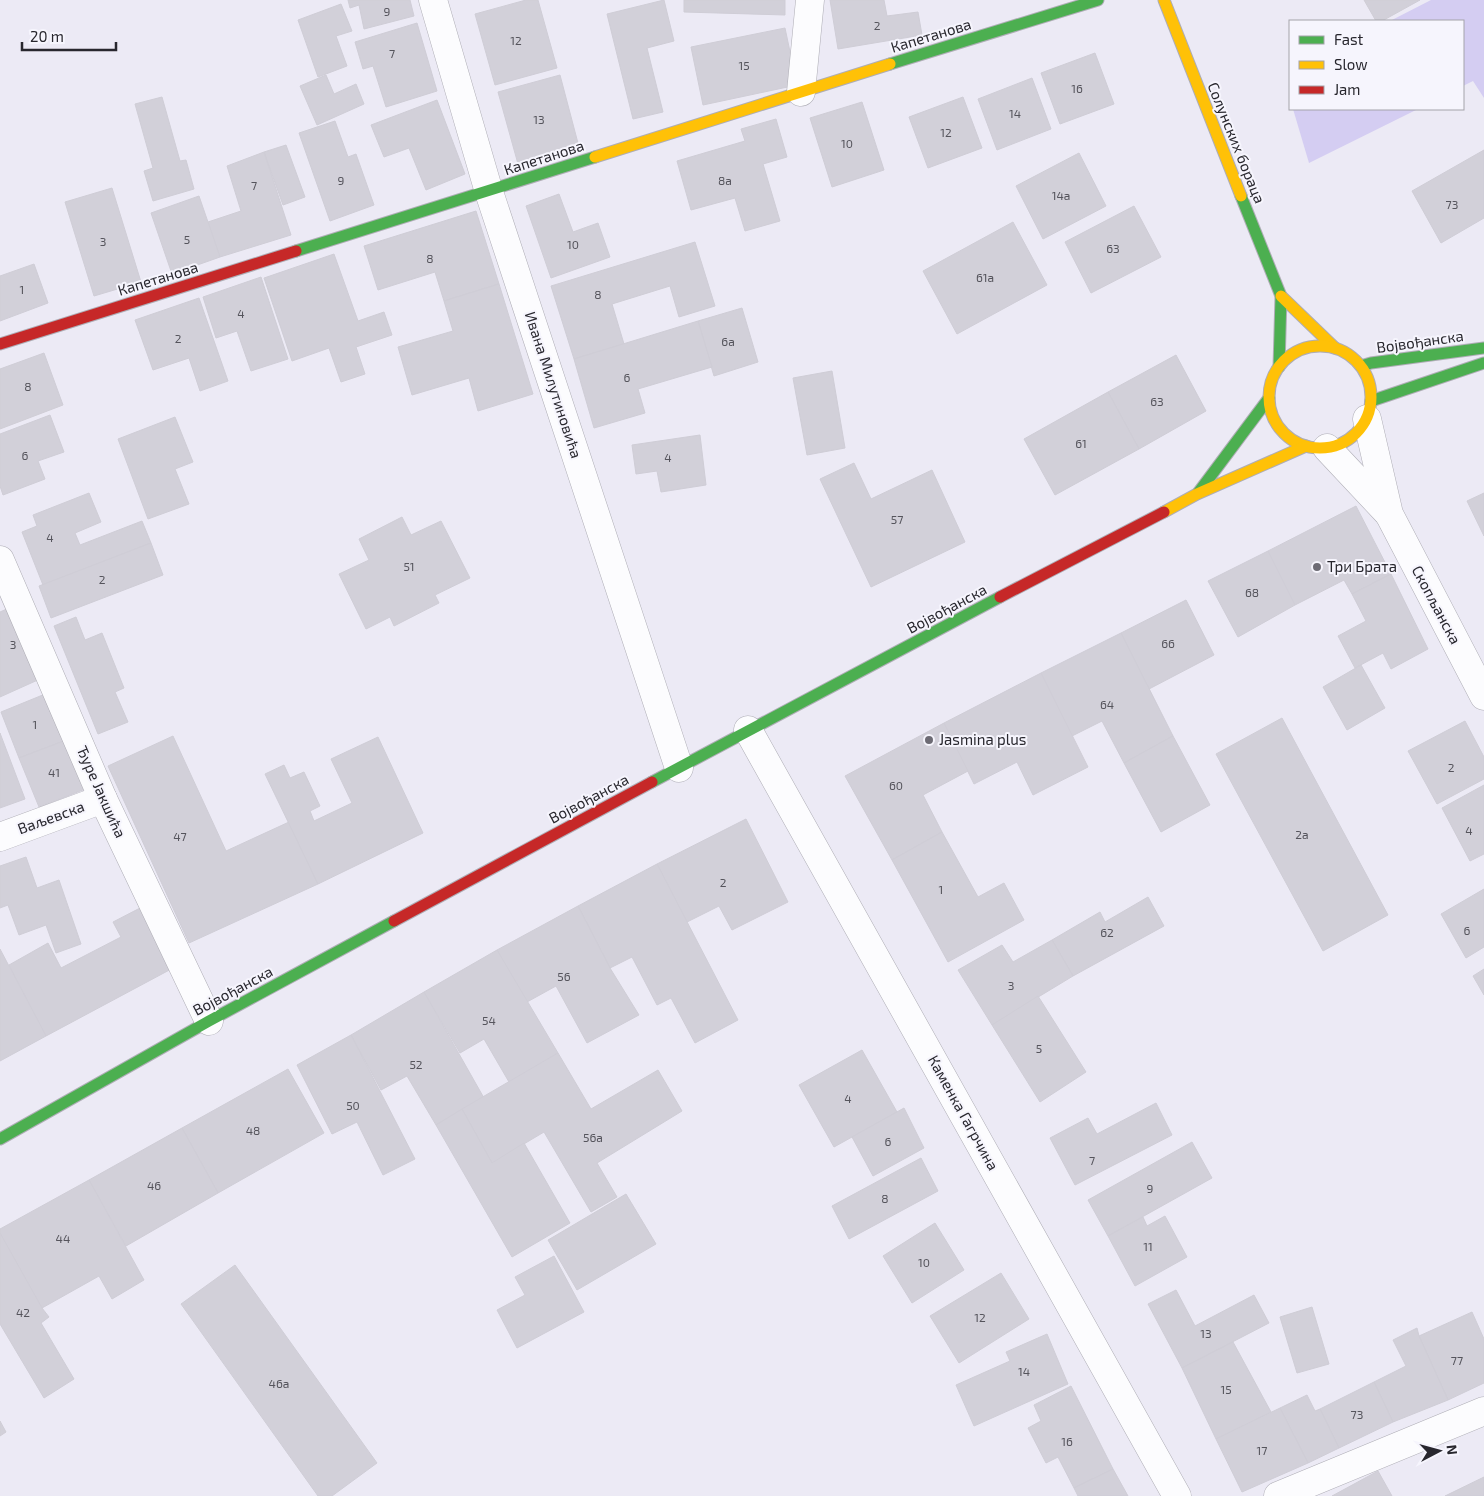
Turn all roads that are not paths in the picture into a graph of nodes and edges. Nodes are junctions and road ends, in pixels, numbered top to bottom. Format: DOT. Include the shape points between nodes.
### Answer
graph roads {
  1 [pos="433,0"];
  2 [pos="810,0"];
  3 [pos="1098,0"];
  4 [pos="1164,0"];
  5 [pos="802,92"];
  6 [pos="489,192"];
  7 [pos="1281,296"];
  8 [pos="0,344"];
  9 [pos="1335,348"];
  10 [pos="1484,348"];
  11 [pos="1484,362"];
  12 [pos="1361,366"];
  13 [pos="1279,368"];
  14 [pos="1269,398"];
  15 [pos="1369,410"];
  16 [pos="1316,447"];
  17 [pos="1197,494"];
  18 [pos="1389,514"];
  19 [pos="0,560"];
  20 [pos="1484,696"];
  21 [pos="748,730"];
  22 [pos="679,768"];
  23 [pos="103,799"];
  24 [pos="0,837"];
  25 [pos="209,1020"];
  26 [pos="0,1139"];
  27 [pos="1484,1411"];
  28 [pos="1177,1496"];
  29 [pos="1278,1496"];
  1 -- 6 [label="street, Ивана Милутиновића"];
  2 -- 5 [label="street"];
  3 -- 5 [label="street, Капетанова"];
  4 -- 7 [label="street, Солунских бораца"];
  5 -- 6 [label="street, Капетанова"];
  6 -- 8 [label="street, Капетанова"];
  6 -- 22 [label="street, Ивана Милутиновића"];
  7 -- 9 [label="street, Солунских бораца"];
  7 -- 13 [label="street, Солунских бораца"];
  9 -- 12 [label="street" via="1350,355"];
  9 -- 13 [label="street" via="1304,348"];
  10 -- 12 [label="street, Војвођанска"];
  11 -- 15 [label="street"];
  12 -- 15 [label="street" via="1371,389"];
  13 -- 14 [label="street"];
  14 -- 16 [label="street" via="1272,414 1280,428 1291,439"];
  14 -- 17 [label="street, Војвођанска"];
  15 -- 16 [label="street" via="1360,430 1350,438 1340,444"];
  15 -- 18 [label="street, Скопљанска"];
  16 -- 17 [label="street, Војвођанска"];
  16 -- 18 [label="street, Скопљанска"];
  17 -- 21 [label="street, Војвођанска"];
  18 -- 20 [label="street, Скопљанска"];
  19 -- 23 [label="street, Ђуре Јакшића"];
  21 -- 22 [label="street, Војвођанска"];
  21 -- 28 [label="street, Каменка Гагрчина"];
  22 -- 25 [label="street, Војвођанска"];
  23 -- 24 [label="street, Ваљевска"];
  23 -- 25 [label="street, Ђуре Јакшића"];
  25 -- 26 [label="street, Војвођанска"];
  27 -- 29 [label="street"];
}
